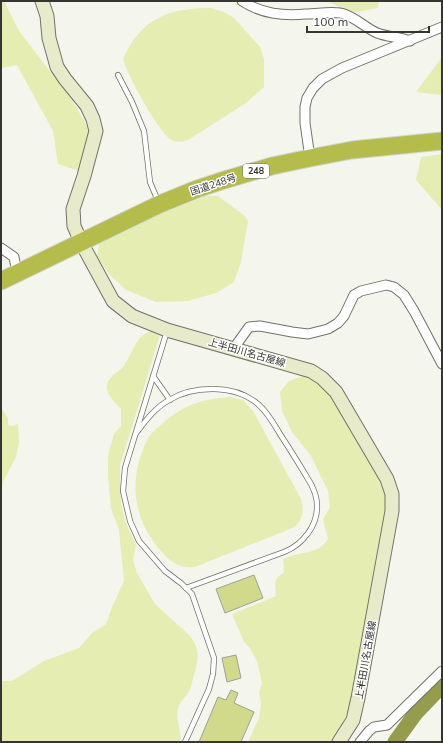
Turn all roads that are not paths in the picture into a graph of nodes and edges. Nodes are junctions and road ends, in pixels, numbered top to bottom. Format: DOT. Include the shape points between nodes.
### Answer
graph roads {
  1 [pos="42,1"];
  2 [pos="242,1"];
  3 [pos="442,27"];
  4 [pos="410,41"];
  5 [pos="118,75"];
  6 [pos="442,141"];
  7 [pos="310,158"];
  8 [pos="160,204"];
  9 [pos="81,242"];
  10 [pos="1,248"];
  11 [pos="17,273"];
  12 [pos="1,281"];
  13 [pos="167,330"];
  14 [pos="234,348"];
  15 [pos="442,364"];
  16 [pos="153,376"];
  17 [pos="170,400"];
  18 [pos="135,436"];
  19 [pos="186,588"];
  20 [pos="442,672"];
  21 [pos="185,742"];
  22 [pos="339,742"];
  23 [pos="360,742"];
  1 -- 9 [label="main road, 上半田川名古屋線" via="57,67 87,106 96,131 73,209 74,226"];
  2 -- 4 [label="street" via="260,11 273,14 341,13 380,34"];
  3 -- 4 [label="street"];
  4 -- 7 [label="street" via="342,68 322,79 313,88 305,108"];
  5 -- 8 [label="lane" via="144,131 150,182"];
  6 -- 7 [label="highway, 国道248号 / 248" via="352,150"];
  7 -- 8 [label="highway, 国道248号 / 248" via="215,183"];
  8 -- 9 [label="highway, 国道248号 / 248"];
  9 -- 11 [label="highway, 国道248号 / 248"];
  9 -- 13 [label="main road, 上半田川名古屋線" via="113,301 132,316"];
  10 -- 11 [label="street" via="14,258"];
  11 -- 12 [label="highway, 国道248号 / 248"];
  13 -- 14 [label="main road, 上半田川名古屋線"];
  13 -- 16 [label="lane"];
  14 -- 15 [label="street" via="249,327 260,326 308,334 328,329 344,316 354,295 386,285 394,287 404,295"];
  14 -- 22 [label="main road, 上半田川名古屋線" via="311,371 322,378 336,392 387,479 392,494 392,511 358,698 353,720"];
  16 -- 17 [label="lane"];
  16 -- 18 [label="lane"];
  17 -- 18 [label="lane" via="152,413"];
  17 -- 19 [label="lane" via="189,392 227,390 252,400 266,412 311,484 317,506 312,527 292,549"];
  18 -- 19 [label="lane" via="124,475 124,491 130,521 139,541 165,571"];
  19 -- 21 [label="lane" via="192,594 214,658 209,689"];
  20 -- 23 [label="street" via="387,726 374,727"];
}
